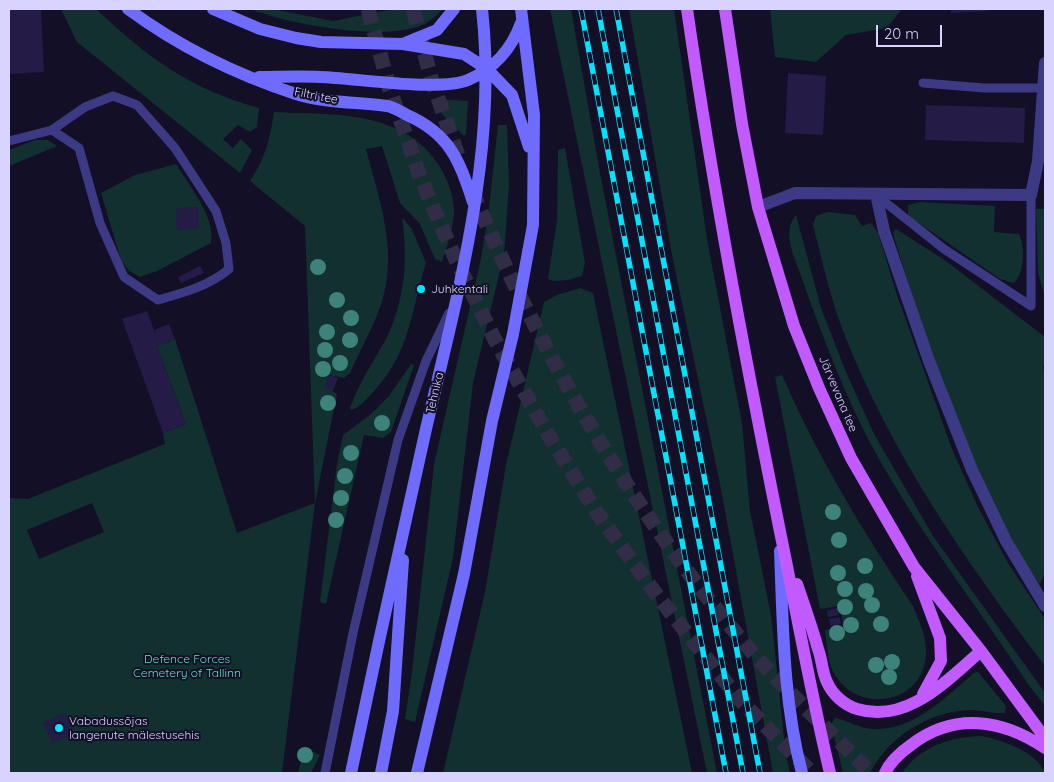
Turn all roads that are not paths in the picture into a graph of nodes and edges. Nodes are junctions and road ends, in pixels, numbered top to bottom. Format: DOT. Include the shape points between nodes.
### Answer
graph roads {
  1 [pos="128,9"];
  2 [pos="213,9"];
  3 [pos="454,9"];
  4 [pos="482,9"];
  5 [pos="687,9"];
  6 [pos="725,9"];
  7 [pos="522,13"];
  8 [pos="403,44"];
  9 [pos="1045,63"];
  10 [pos="487,69"];
  11 [pos="252,77"];
  12 [pos="923,83"];
  13 [pos="1043,88"];
  14 [pos="52,130"];
  15 [pos="9,141"];
  16 [pos="534,161"];
  17 [pos="876,194"];
  18 [pos="1031,195"];
  19 [pos="474,204"];
  20 [pos="758,208"];
  21 [pos="457,297"];
  22 [pos="405,523"];
  23 [pos="780,534"];
  24 [pos="914,567"];
  25 [pos="1045,606"];
  26 [pos="981,651"];
  27 [pos="918,700"];
  28 [pos="1045,738"];
  29 [pos="1045,748"];
  30 [pos="325,773"];
  31 [pos="351,773"];
  32 [pos="380,773"];
  33 [pos="417,773"];
  34 [pos="802,773"];
  35 [pos="830,773"];
  36 [pos="885,773"];
  1 -- 11 [label="main road, Filtri tee" via="178,44"];
  2 -- 8 [label="main road" via="260,29 296,38 321,42"];
  3 -- 8 [label="main road" via="437,30"];
  4 -- 10 [label="main road, Tehnika"];
  5 -- 23 [label="main road" via="730,273"];
  6 -- 20 [label="main road, Järvevana tee"];
  7 -- 10 [label="main road" via="515,39"];
  7 -- 16 [label="main road" via="534,115"];
  8 -- 10 [label="main road" via="464,54"];
  9 -- 13 [label="street"];
  10 -- 11 [label="main road" via="467,81 435,85 320,77"];
  10 -- 16 [label="main road" via="512,95"];
  10 -- 19 [label="main road, Tehnika"];
  11 -- 19 [label="main road, Filtri tee" via="298,95 390,106 422,121 442,136 461,167"];
  12 -- 13 [label="lane"];
  13 -- 18 [label="street" via="1038,161"];
  14 -- 14 [label="lane" via="86,107 113,96 136,105 175,148 216,211 226,243 229,268 218,278 158,300 124,278 100,223 79,148"];
  14 -- 15 [label="lane"];
  16 -- 33 [label="main road" via="533,225 514,334 492,421 464,574"];
  17 -- 18 [label="street"];
  17 -- 18 [label="lane" via="944,250 1031,306"];
  17 -- 20 [label="street" via="795,193"];
  17 -- 25 [label="street" via="884,231 929,361 972,470 1006,541"];
  19 -- 21 [label="main road, Tehnika"];
  20 -- 24 [label="main road, Järvevana tee" via="794,326 819,388 850,458"];
  21 -- 22 [label="main road, Tehnika"];
  21 -- 30 [label="lane" via="426,361 398,440 353,633"];
  22 -- 31 [label="main road, Tehnika"];
  22 -- 32 [label="main road" via="393,711"];
  23 -- 27 [label="main road" via="827,682 839,700 873,714 896,712"];
  23 -- 34 [label="main road" via="784,650 795,746"];
  23 -- 35 [label="main road"];
  24 -- 26 [label="main road, Järvevana tee"];
  24 -- 27 [label="main road" via="940,638 941,661"];
  26 -- 27 [label="main road"];
  26 -- 28 [label="main road, Järvevana tee"];
  29 -- 36 [label="main road" via="997,725 946,725 926,733 902,752"];
}
